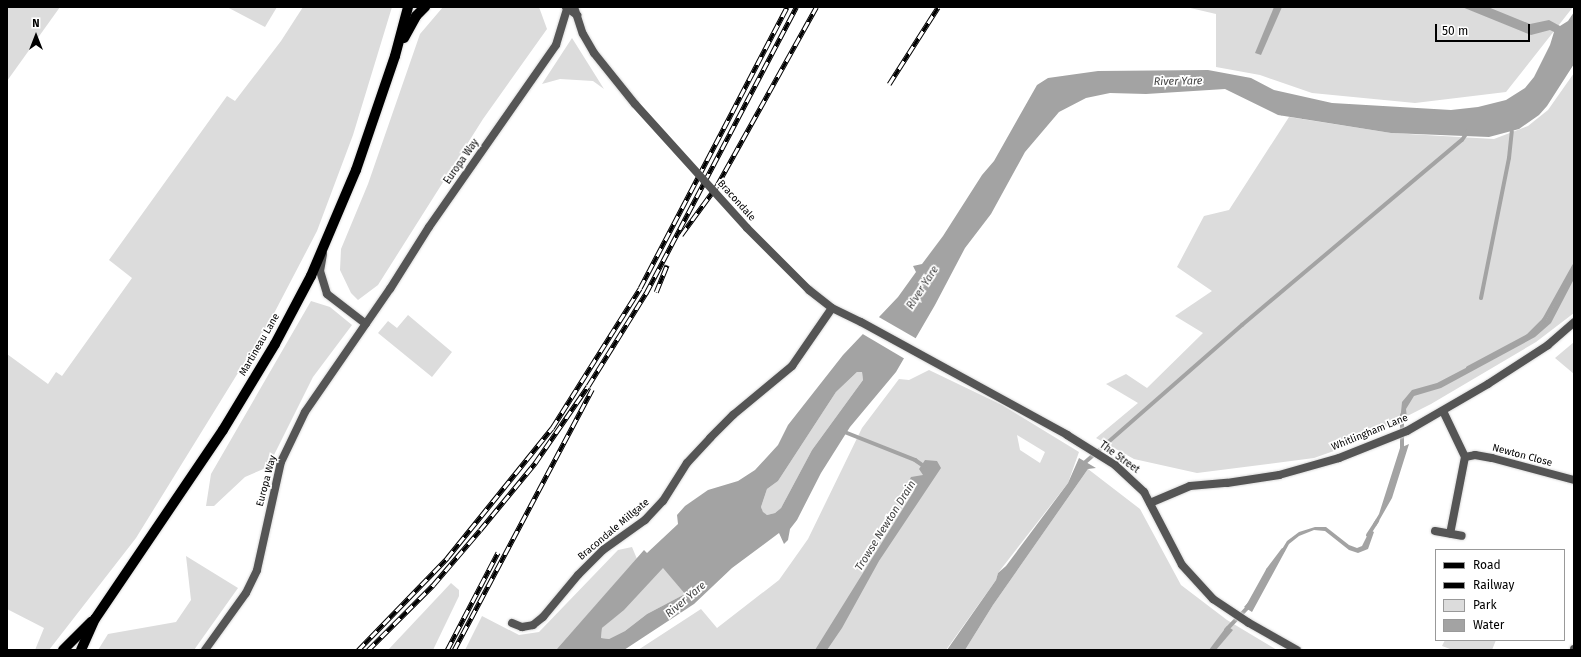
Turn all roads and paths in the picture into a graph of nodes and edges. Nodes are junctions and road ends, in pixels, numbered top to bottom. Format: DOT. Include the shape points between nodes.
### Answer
graph roads {
  1 [pos="408,7"];
  2 [pos="425,7"];
  3 [pos="571,9"];
  4 [pos="395,56"];
  5 [pos="323,253"];
  6 [pos="832,308"];
  7 [pos="1574,322"];
  8 [pos="366,324"];
  9 [pos="923,356"];
  10 [pos="1443,411"];
  11 [pos="1465,457"];
  12 [pos="1574,480"];
  13 [pos="1150,503"];
  14 [pos="1435,531"];
  15 [pos="1450,534"];
  16 [pos="1462,536"];
  17 [pos="95,619"];
  18 [pos="512,623"];
  19 [pos="63,650"];
  20 [pos="81,650"];
  21 [pos="205,650"];
  22 [pos="1297,650"];
  1 -- 4 [label="main road, Martineau Lane"];
  2 -- 4 [label="main road, Martineau Lane" via="416,16"];
  3 -- 6 [label="street, Bracondale, bridge" via="603,67 635,104 747,228 809,290"];
  3 -- 8 [label="street, Europa Way" via="556,44 429,227"];
  4 -- 5 [label="main road, Martineau Lane" via="356,170"];
  5 -- 8 [label="street" via="320,271 327,294"];
  5 -- 17 [label="main road, Martineau Lane" via="275,344 223,430"];
  6 -- 9 [label="street, Bracondale"];
  6 -- 18 [label="street, Bracondale Millgate" via="792,366 733,415 710,438 687,463 663,501 645,520 603,550 533,625 522,627"];
  7 -- 10 [label="street, Whitlingham Lane" via="1548,345"];
  8 -- 21 [label="street, Europa Way" via="327,377 302,418 281,462 257,570 246,593"];
  9 -- 13 [label="street, The Street" via="1067,435 1115,465 1134,481"];
  10 -- 11 [label="street"];
  10 -- 13 [label="street, Whitlingham Lane" via="1403,432 1339,458 1279,475 1227,484 1190,486"];
  11 -- 12 [label="street, Newton Close" via="1476,455 1492,458"];
  11 -- 15 [label="street"];
  13 -- 22 [label="street, The Street" via="1182,565 1213,599"];
  14 -- 15 [label="street"];
  15 -- 16 [label="street"];
  17 -- 19 [label="main road, Martineau Lane"];
  17 -- 20 [label="main road, Martineau Lane"];
}
